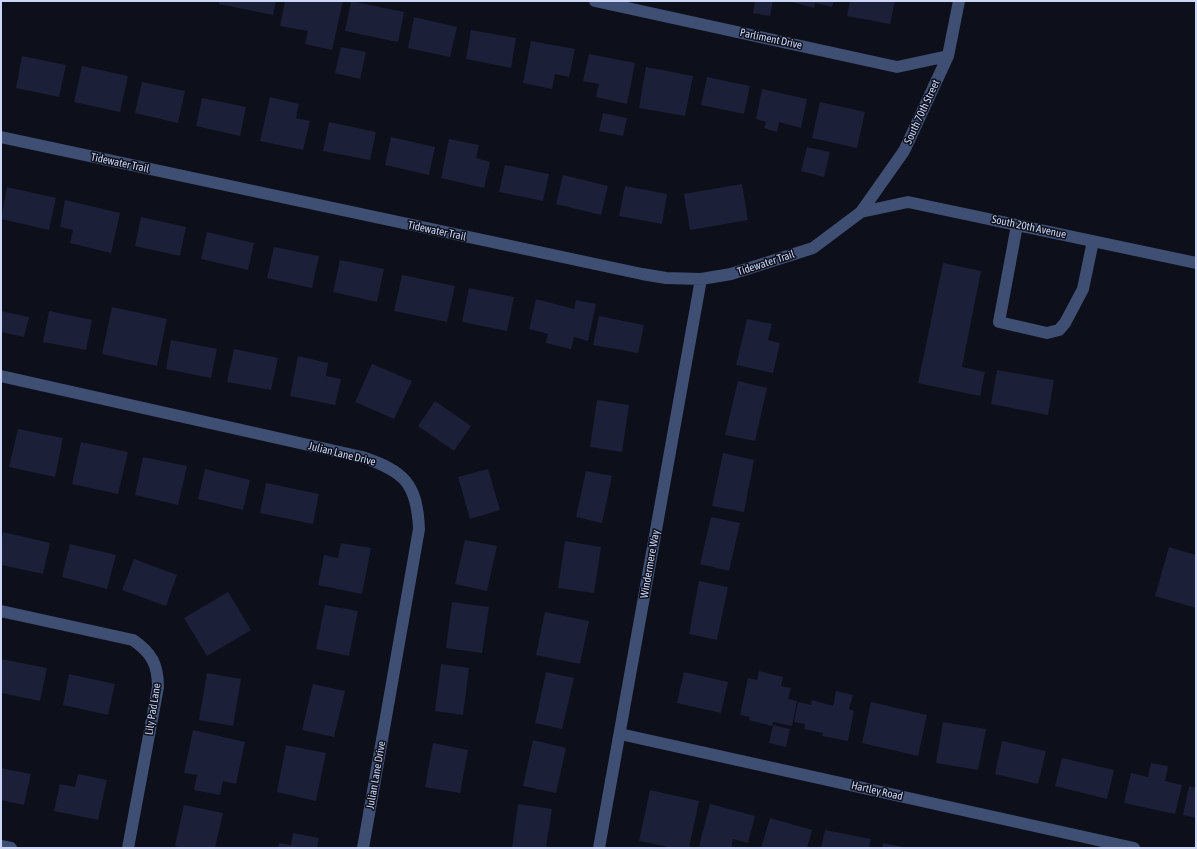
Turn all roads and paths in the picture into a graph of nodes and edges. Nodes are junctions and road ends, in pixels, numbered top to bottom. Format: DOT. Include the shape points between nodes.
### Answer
graph roads {
  1 [pos="595,1"];
  2 [pos="959,1"];
  3 [pos="948,56"];
  4 [pos="1,137"];
  5 [pos="861,212"];
  6 [pos="1017,225"];
  7 [pos="1093,241"];
  8 [pos="1196,263"];
  9 [pos="701,279"];
  10 [pos="1,376"];
  11 [pos="1,611"];
  12 [pos="620,734"];
  13 [pos="1,846"];
  14 [pos="11,848"];
  15 [pos="128,848"];
  16 [pos="363,848"];
  17 [pos="599,848"];
  18 [pos="1134,848"];
  1 -- 3 [label="street, Parliment Drive" via="897,67"];
  2 -- 3 [label="street, South 70th Street"];
  3 -- 5 [label="street, South 70th Street" via="904,151"];
  4 -- 9 [label="street, Tidewater Trail" via="642,274"];
  5 -- 6 [label="street, South 20th Avenue" via="908,202"];
  5 -- 9 [label="street, Tidewater Trail" via="813,248 730,274"];
  6 -- 7 [label="street, South 20th Avenue"];
  6 -- 7 [label="street" via="999,322 1047,333 1060,330 1083,289"];
  7 -- 8 [label="street, South 20th Avenue"];
  9 -- 12 [label="street, Windermere Way"];
  10 -- 16 [label="street, Julian Lane Drive" via="362,457 384,464 398,472 406,481 418,505 419,535"];
  11 -- 15 [label="street, Lily Pad Lane" via="133,640 146,650 153,661 157,670 158,687"];
  12 -- 17 [label="street, Windermere Way"];
  12 -- 18 [label="street, Hartley Road"];
  13 -- 14 [label="street"];
}
